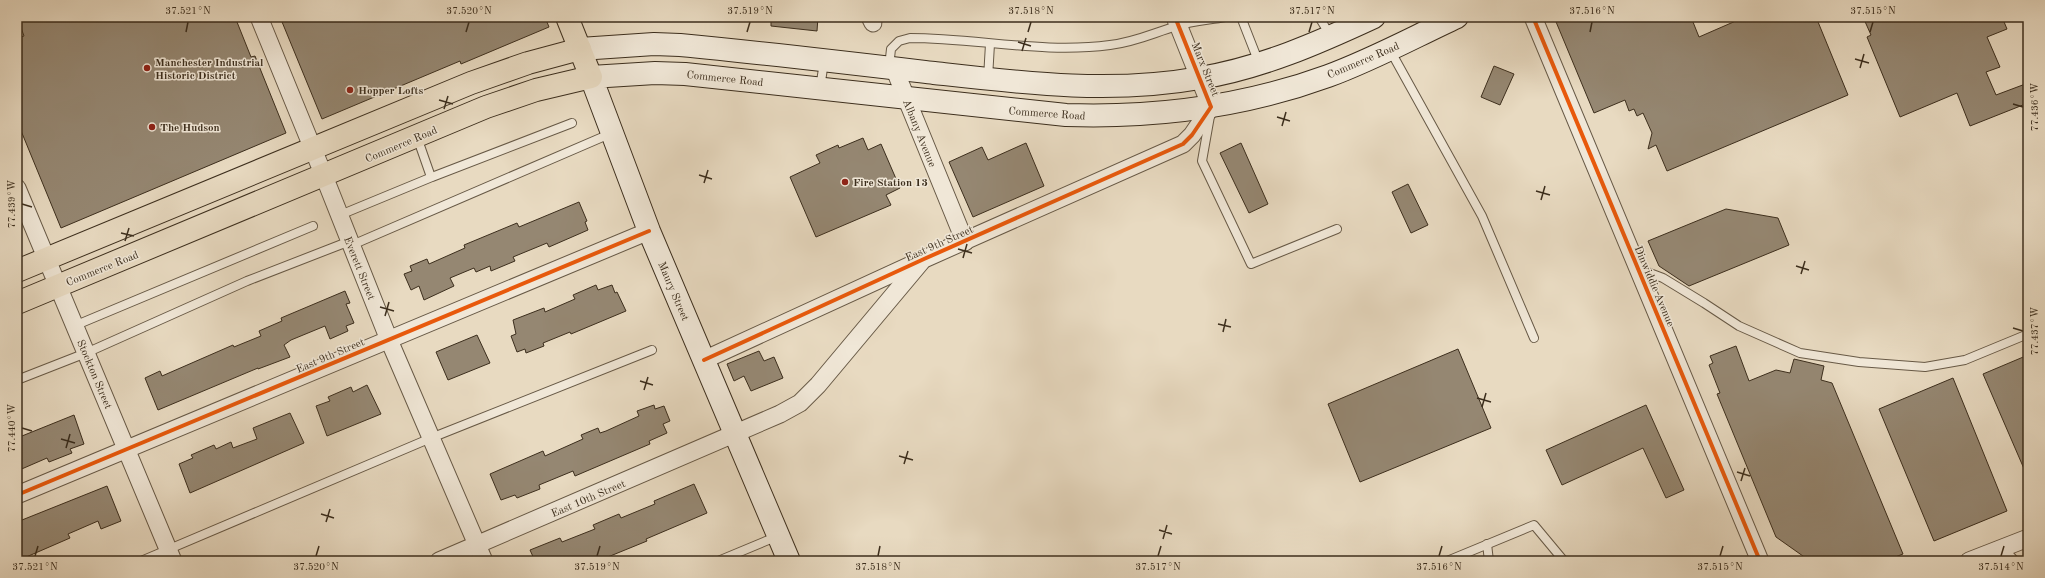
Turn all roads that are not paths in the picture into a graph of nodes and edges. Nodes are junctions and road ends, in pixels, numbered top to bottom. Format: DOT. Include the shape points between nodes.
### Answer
graph roads {
  1 [pos="258,17"];
  2 [pos="567,17"];
  3 [pos="1225,17"];
  4 [pos="1241,17"];
  5 [pos="1319,17"];
  6 [pos="1374,17"];
  7 [pos="1457,17"];
  8 [pos="1533,17"];
  9 [pos="1176,21"];
  10 [pos="1331,37"];
  11 [pos="990,44"];
  12 [pos="580,49"];
  13 [pos="1389,49"];
  14 [pos="824,61"];
  15 [pos="1259,64"];
  16 [pos="891,68"];
  17 [pos="591,77"];
  18 [pos="1200,78"];
  19 [pos="988,79"];
  20 [pos="820,89"];
  21 [pos="905,98"];
  22 [pos="1211,107"];
  23 [pos="572,123"];
  24 [pos="612,134"];
  25 [pos="416,137"];
  26 [pos="1183,144"];
  27 [pos="313,148"];
  28 [pos="324,176"];
  29 [pos="431,177"];
  30 [pos="17,188"];
  31 [pos="21,210"];
  32 [pos="340,215"];
  33 [pos="313,226"];
  34 [pos="1337,229"];
  35 [pos="649,231"];
  36 [pos="965,242"];
  37 [pos="351,243"];
  38 [pos="47,259"];
  39 [pos="924,259"];
  40 [pos="1638,269"];
  41 [pos="17,272"];
  42 [pos="58,286"];
  43 [pos="17,303"];
  44 [pos="74,326"];
  45 [pos="2028,334"];
  46 [pos="1534,338"];
  47 [pos="389,340"];
  48 [pos="652,350"];
  49 [pos="86,352"];
  50 [pos="704,360"];
  51 [pos="17,380"];
  52 [pos="736,434"];
  53 [pos="431,438"];
  54 [pos="126,450"];
  55 [pos="17,495"];
  56 [pos="778,535"];
  57 [pos="2028,538"];
  58 [pos="1487,544"];
  59 [pos="2004,548"];
  60 [pos="481,553"];
  61 [pos="171,556"];
  62 [pos="141,561"];
  63 [pos="439,561"];
  64 [pos="718,561"];
  65 [pos="789,561"];
  66 [pos="1447,561"];
  67 [pos="1489,561"];
  68 [pos="1564,561"];
  69 [pos="1760,561"];
  70 [pos="1969,561"];
  71 [pos="2015,561"];
  1 -- 27 [label="street, Everett Street"];
  2 -- 12 [label="main road, Maury Street"];
  3 -- 9 [label="lane"];
  4 -- 15 [label="lane"];
  5 -- 10 [label="lane"];
  6 -- 10 [label="main road"];
  7 -- 13 [label="main road, Commerce Road"];
  8 -- 40 [label="street, Dinwiddie Avenue"];
  9 -- 11 [label="lane" via="1142,39 1110,45 1043,48"];
  9 -- 18 [label="street, Marx Street"];
  10 -- 15 [label="main road"];
  11 -- 16 [label="lane" via="910,38 899,41 890,49"];
  11 -- 19 [label="lane"];
  12 -- 14 [label="main road" via="654,44 680,45"];
  12 -- 17 [label="main road, Maury Street"];
  12 -- 27 [label="main road" via="489,76"];
  13 -- 22 [label="main road, Commerce Road" via="1300,85"];
  13 -- 46 [label="lane" via="1482,216"];
  14 -- 16 [label="main road"];
  14 -- 20 [label="lane"];
  15 -- 18 [label="main road"];
  16 -- 19 [label="main road"];
  16 -- 21 [label="street, Albany Avenue"];
  17 -- 20 [label="main road, Commerce Road" via="685,74"];
  17 -- 24 [label="main road, Maury Street"];
  17 -- 25 [label="main road, Commerce Road" via="516,97"];
  18 -- 19 [label="main road" via="1158,84 1095,87"];
  18 -- 22 [label="street, Marx Street"];
  20 -- 21 [label="main road, Commerce Road"];
  21 -- 22 [label="main road, Commerce Road" via="1008,110 1092,116 1156,114"];
  21 -- 36 [label="street, Albany Avenue"];
  22 -- 26 [label="street, Marx Street"];
  22 -- 34 [label="lane" via="1202,161 1251,264"];
  23 -- 29 [label="lane"];
  24 -- 35 [label="main road, Maury Street"];
  24 -- 37 [label="lane"];
  25 -- 28 [label="main road, Commerce Road"];
  25 -- 29 [label="lane"];
  26 -- 36 [label="street, East 9th Street"];
  27 -- 28 [label="street, Everett Street"];
  27 -- 38 [label="main road"];
  28 -- 32 [label="street, Everett Street"];
  28 -- 42 [label="main road, Commerce Road"];
  29 -- 32 [label="lane"];
  30 -- 31 [label="street, Stockton Street"];
  31 -- 38 [label="street, Stockton Street"];
  32 -- 37 [label="street, Everett Street"];
  33 -- 44 [label="lane"];
  35 -- 47 [label="street, East 9th Street"];
  35 -- 50 [label="main road, Maury Street"];
  36 -- 39 [label="street, East 9th Street"];
  37 -- 47 [label="street, Everett Street"];
  37 -- 49 [label="lane" via="202,300"];
  38 -- 41 [label="main road"];
  38 -- 42 [label="street, Stockton Street"];
  39 -- 50 [label="street, East 9th Street"];
  39 -- 52 [label="street, East 10th Street" via="800,403"];
  40 -- 45 [label="lane" via="1663,278 1740,326 1800,353 1859,362 1925,367 1965,360"];
  40 -- 69 [label="street, Dinwiddie Avenue"];
  42 -- 43 [label="main road, Commerce Road"];
  42 -- 44 [label="street, Stockton Street"];
  44 -- 49 [label="street, Stockton Street"];
  47 -- 53 [label="street, Everett Street"];
  47 -- 54 [label="street, East 9th Street"];
  48 -- 53 [label="lane"];
  49 -- 51 [label="lane"];
  49 -- 54 [label="street, Stockton Street"];
  50 -- 52 [label="main road, Maury Street"];
  52 -- 56 [label="main road, Maury Street"];
  52 -- 60 [label="street, East 10th Street"];
  53 -- 60 [label="street, Everett Street"];
  53 -- 61 [label="lane"];
  54 -- 55 [label="street, East 9th Street"];
  54 -- 61 [label="street, Stockton Street"];
  56 -- 64 [label="lane"];
  56 -- 65 [label="main road, Maury Street"];
  57 -- 59 [label="street"];
  58 -- 66 [label="lane"];
  58 -- 67 [label="lane"];
  58 -- 68 [label="lane" via="1534,525"];
  59 -- 70 [label="street"];
  59 -- 71 [label="lane"];
  60 -- 63 [label="street, East 10th Street"];
  61 -- 62 [label="lane"];
}
